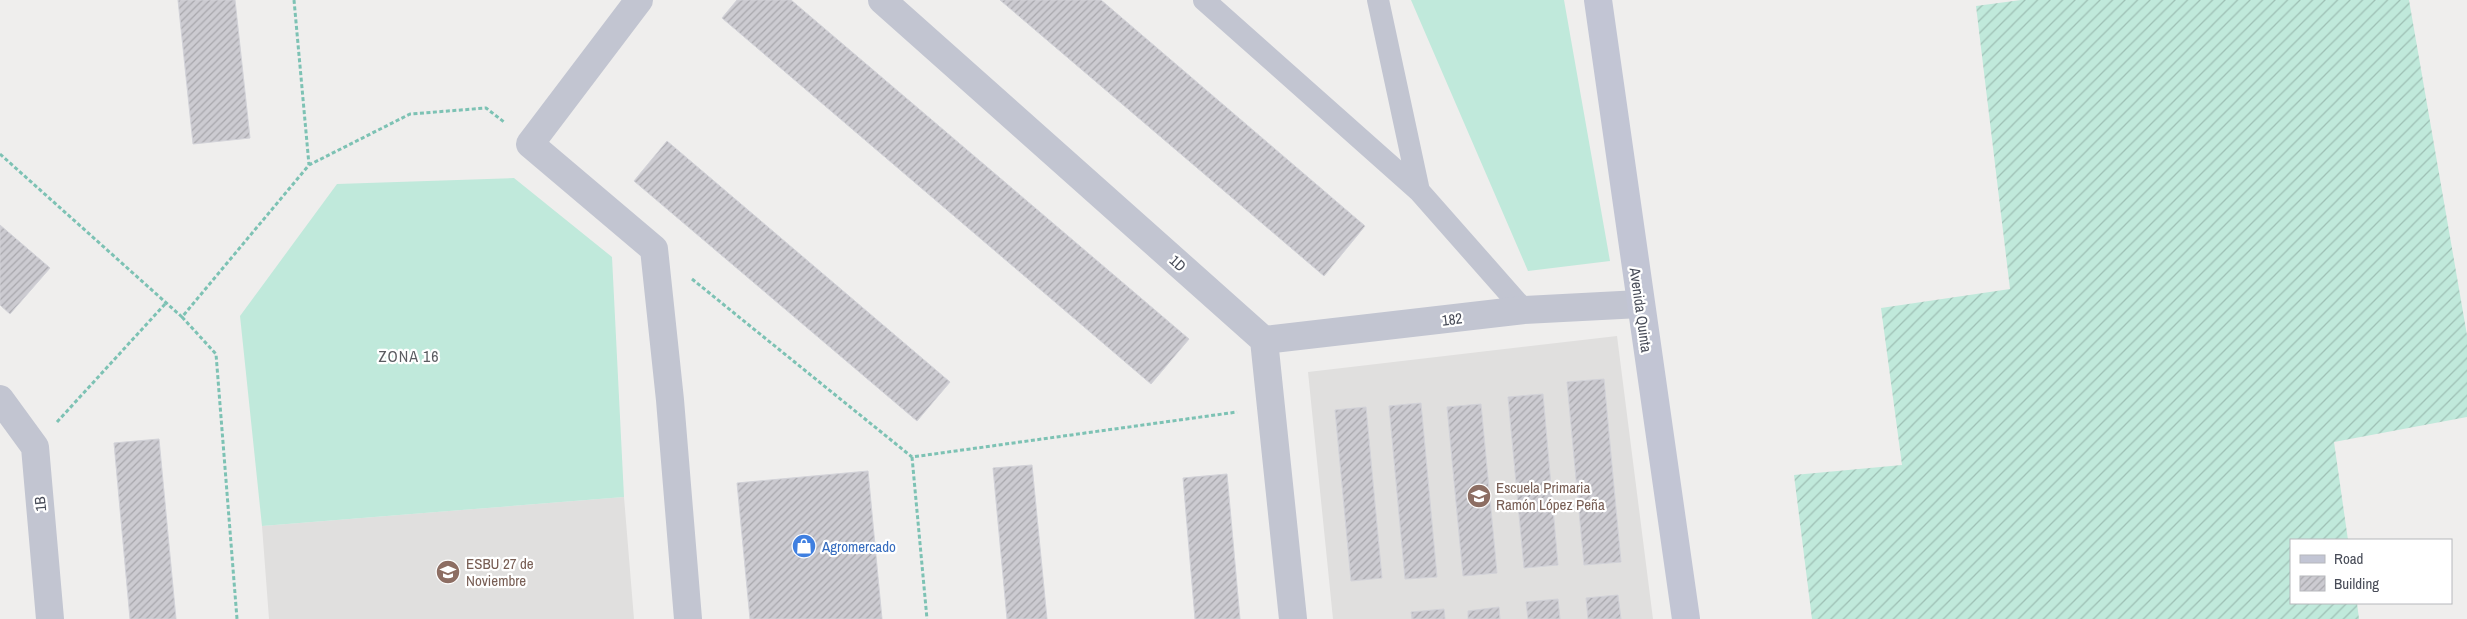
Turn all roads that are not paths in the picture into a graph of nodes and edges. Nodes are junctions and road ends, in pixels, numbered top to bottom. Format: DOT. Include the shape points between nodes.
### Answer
graph roads {
  1 [pos="639,0"];
  2 [pos="882,0"];
  3 [pos="1204,0"];
  4 [pos="1378,0"];
  5 [pos="1598,0"];
  6 [pos="1419,191"];
  7 [pos="1640,304"];
  8 [pos="1524,310"];
  9 [pos="1264,340"];
  10 [pos="0,399"];
  11 [pos="50,619"];
  12 [pos="688,619"];
  13 [pos="1293,619"];
  14 [pos="1686,619"];
  1 -- 12 [label="street" via="530,144 654,248"];
  2 -- 9 [label="street, 1D"];
  3 -- 6 [label="lane"];
  4 -- 6 [label="lane"];
  5 -- 7 [label="main road, Avenida Quinta"];
  6 -- 8 [label="lane"];
  7 -- 8 [label="street, 182"];
  7 -- 14 [label="main road, Avenida Quinta"];
  8 -- 9 [label="street, 182"];
  9 -- 13 [label="street"];
  10 -- 11 [label="street, 1B" via="35,447"];
}
